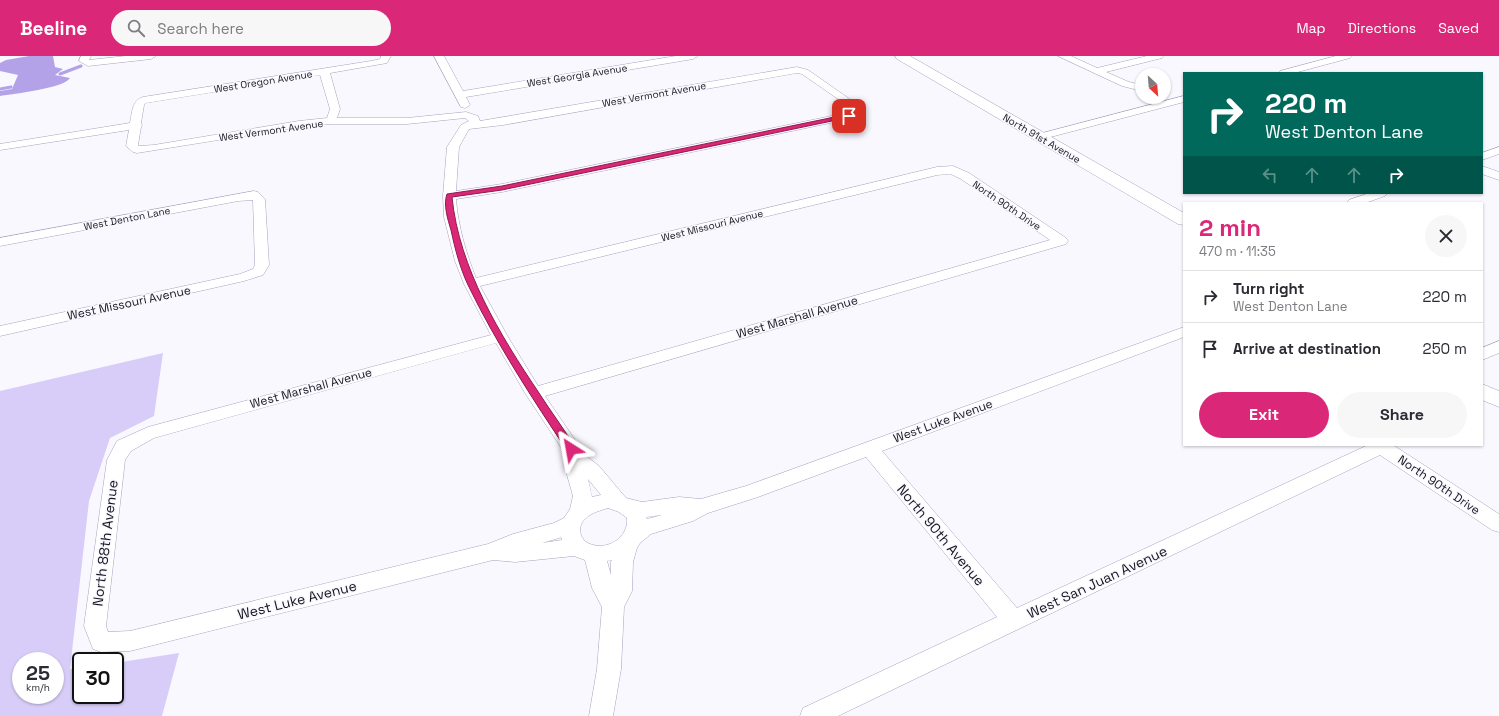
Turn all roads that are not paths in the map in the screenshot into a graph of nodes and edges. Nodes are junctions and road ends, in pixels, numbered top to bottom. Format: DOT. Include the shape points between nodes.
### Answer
graph roads {
  1 [pos="151,56"];
  2 [pos="439,56"];
  3 [pos="693,56"];
  4 [pos="901,56"];
  5 [pos="1063,56"];
  6 [pos="1159,56"];
  7 [pos="1347,56"];
  8 [pos="385,59"];
  9 [pos="87,60"];
  10 [pos="1096,71"];
  11 [pos="324,72"];
  12 [pos="1287,72"];
  13 [pos="1126,84"];
  14 [pos="1135,86"];
  15 [pos="1135,88"];
  16 [pos="461,97"];
  17 [pos="1183,99"];
  18 [pos="1171,100"];
  19 [pos="1152,104"];
  20 [pos="330,121"];
  21 [pos="470,122"];
  22 [pos="137,125"];
  23 [pos="448,129"];
  24 [pos="1039,137"];
  25 [pos="0,147"];
  26 [pos="1499,150"];
  27 [pos="1483,157"];
  28 [pos="953,170"];
  29 [pos="1483,170"];
  30 [pos="1499,176"];
  31 [pos="1378,194"];
  32 [pos="449,196"];
  33 [pos="1356,202"];
  34 [pos="1183,219"];
  35 [pos="1061,241"];
  36 [pos="0,242"];
  37 [pos="258,272"];
  38 [pos="472,284"];
  39 [pos="0,331"];
  40 [pos="1183,332"];
  41 [pos="500,337"];
  42 [pos="1499,346"];
  43 [pos="1483,354"];
  44 [pos="1483,392"];
  45 [pos="534,393"];
  46 [pos="1499,400"];
  47 [pos="124,446"];
  48 [pos="1380,446"];
  49 [pos="869,448"];
  50 [pos="578,460"];
  51 [pos="623,504"];
  52 [pos="701,507"];
  53 [pos="574,518"];
  54 [pos="1499,524"];
  55 [pos="631,541"];
  56 [pos="584,550"];
  57 [pos="492,552"];
  58 [pos="612,607"];
  59 [pos="1014,621"];
  60 [pos="101,642"];
  61 [pos="601,716"];
  62 [pos="812,716"];
  1 -- 9 [label="street"];
  2 -- 16 [label="street"];
  3 -- 16 [label="street, West Georgia Avenue"];
  4 -- 24 [label="main road, North 91st Avenue"];
  5 -- 10 [label="street"];
  6 -- 10 [label="street"];
  7 -- 12 [label="street"];
  8 -- 11 [label="street, West Oregon Avenue"];
  10 -- 13 [label="street"];
  11 -- 20 [label="street" via="335,109"];
  11 -- 22 [label="street, West Oregon Avenue" via="143,100 139,104"];
  13 -- 14 [label="street"];
  13 -- 15 [label="street"];
  16 -- 21 [label="street"];
  16 -- 23 [label="street"];
  17 -- 18 [label="street"];
  19 -- 24 [label="street"];
  20 -- 22 [label="street, West Vermont Avenue" via="137,150 132,146"];
  20 -- 23 [label="street, West Vermont Avenue" via="407,121"];
  21 -- 23 [label="street"];
  21 -- 23 [label="street, West Vermont Avenue" via="460,115"];
  21 -- 32 [label="street, West Vermont Avenue" via="512,119 797,70 805,72 856,107 857,112 849,116 502,188"];
  22 -- 25 [label="street"];
  23 -- 32 [label="street"];
  24 -- 34 [label="main road, North 91st Avenue"];
  26 -- 27 [label="street"];
  28 -- 35 [label="street, North 90th Drive"];
  28 -- 38 [label="street, West Missouri Avenue" via="937,170"];
  29 -- 30 [label="street"];
  31 -- 33 [label="street"];
  32 -- 38 [label="street" via="451,217 462,260"];
  35 -- 45 [label="street, West Marshall Avenue"];
  36 -- 37 [label="street, West Denton Lane" via="254,195 259,199 262,265"];
  37 -- 39 [label="street, West Missouri Avenue"];
  38 -- 41 [label="street"];
  40 -- 49 [label="street, West Luke Avenue"];
  41 -- 45 [label="street"];
  41 -- 47 [label="street, West Marshall Avenue" via="148,433"];
  42 -- 43 [label="street"];
  44 -- 46 [label="main road"];
  45 -- 50 [label="street"];
  47 -- 60 [label="street, North 88th Avenue" via="116,460 95,626"];
  48 -- 54 [label="street, North 90th Drive"];
  48 -- 59 [label="street, West San Juan Avenue"];
  49 -- 52 [label="street, West Luke Avenue" via="751,492"];
  49 -- 59 [label="street, North 90th Avenue"];
  50 -- 51 [label="street"];
  50 -- 53 [label="street" via="577,476 583,496"];
  51 -- 52 [label="street, West Luke Avenue" via="642,510 679,506"];
  51 -- 53 [label="street" via="597,502 587,506"];
  51 -- 55 [label="street" via="634,512 637,520 637,528"];
  52 -- 55 [label="street, West Luke Avenue" via="686,516 644,528"];
  53 -- 56 [label="street" via="569,533 571,540"];
  53 -- 57 [label="street, West Luke Avenue" via="559,530 520,540"];
  55 -- 56 [label="street" via="611,553"];
  55 -- 58 [label="street" via="622,562 621,592"];
  56 -- 57 [label="street, West Luke Avenue" via="515,554"];
  56 -- 58 [label="street" via="598,564 603,588"];
  57 -- 60 [label="street, West Luke Avenue" via="130,641"];
  58 -- 61 [label="street" via="609,669"];
  59 -- 62 [label="street, West San Juan Avenue"];
}
